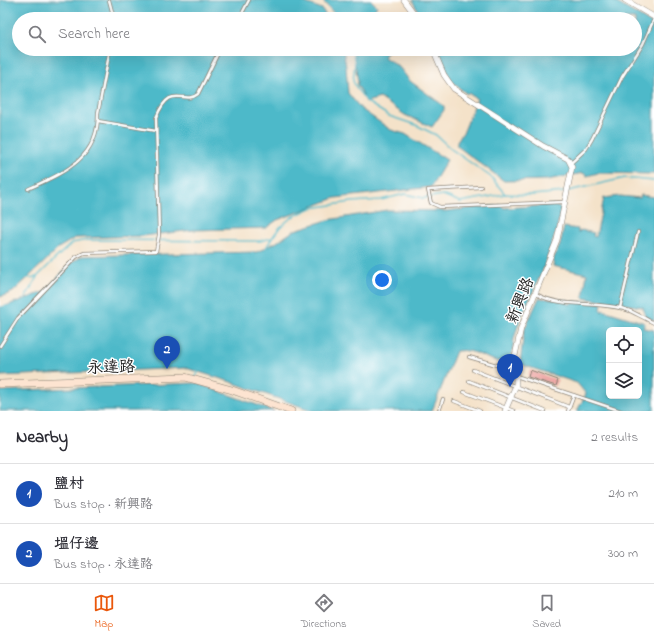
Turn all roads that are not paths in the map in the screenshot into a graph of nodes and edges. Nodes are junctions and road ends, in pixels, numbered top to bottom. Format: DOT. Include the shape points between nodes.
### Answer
graph roads {
  1 [pos="109,0"];
  2 [pos="249,0"];
  3 [pos="404,0"];
  4 [pos="626,0"];
  5 [pos="112,12"];
  6 [pos="243,12"];
  7 [pos="413,12"];
  8 [pos="654,18"];
  9 [pos="642,46"];
  10 [pos="109,56"];
  11 [pos="217,56"];
  12 [pos="436,56"];
  13 [pos="635,56"];
  14 [pos="98,121"];
  15 [pos="156,131"];
  16 [pos="571,163"];
  17 [pos="481,187"];
  18 [pos="28,189"];
  19 [pos="565,201"];
  20 [pos="638,232"];
  21 [pos="536,294"];
  22 [pos="620,308"];
  23 [pos="654,323"];
  24 [pos="0,346"];
  25 [pos="469,357"];
  26 [pos="516,369"];
  27 [pos="473,370"];
  28 [pos="516,376"];
  29 [pos="469,381"];
  30 [pos="0,384"];
  31 [pos="516,386"];
  32 [pos="464,392"];
  33 [pos="574,395"];
  34 [pos="511,398"];
  35 [pos="443,399"];
  36 [pos="454,401"];
  37 [pos="569,407"];
  38 [pos="506,410"];
  39 [pos="290,411"];
  40 [pos="439,411"];
  41 [pos="480,411"];
  42 [pos="514,411"];
  43 [pos="545,411"];
  44 [pos="568,411"];
  45 [pos="621,411"];
  1 -- 5 [label="lane"];
  2 -- 6 [label="lane"];
  3 -- 7 [label="street"];
  4 -- 8 [label="street"];
  8 -- 9 [label="lane"];
  10 -- 14 [label="lane"];
  11 -- 15 [label="lane" via="198,94 191,97 174,96 164,103 156,118"];
  12 -- 16 [label="street" via="444,75 454,89"];
  13 -- 16 [label="lane" via="586,149"];
  14 -- 15 [label="lane"];
  14 -- 18 [label="lane" via="94,138 81,160 60,174"];
  15 -- 24 [label="lane" via="159,235 156,251 84,253 76,257 18,318"];
  16 -- 19 [label="street, 新興路"];
  17 -- 19 [label="lane" via="434,189 428,192 431,203 440,207"];
  19 -- 21 [label="street, 新興路" via="557,240"];
  20 -- 22 [label="lane"];
  21 -- 22 [label="lane" via="550,300"];
  21 -- 26 [label="street, 新興路" via="521,328 515,356"];
  22 -- 23 [label="lane" via="633,311"];
  25 -- 26 [label="lane"];
  26 -- 28 [label="street, 新興路"];
  27 -- 31 [label="lane"];
  28 -- 31 [label="street, 新興路"];
  28 -- 33 [label="lane"];
  29 -- 34 [label="lane"];
  30 -- 39 [label="street, 永達路" via="185,377"];
  31 -- 34 [label="street, 新興路"];
  31 -- 37 [label="lane"];
  32 -- 38 [label="lane"];
  33 -- 37 [label="lane"];
  33 -- 45 [label="lane"];
  34 -- 38 [label="street, 新興路"];
  34 -- 43 [label="lane"];
  35 -- 40 [label="lane"];
  36 -- 41 [label="lane"];
  37 -- 44 [label="lane"];
  38 -- 42 [label="lane"];
}
